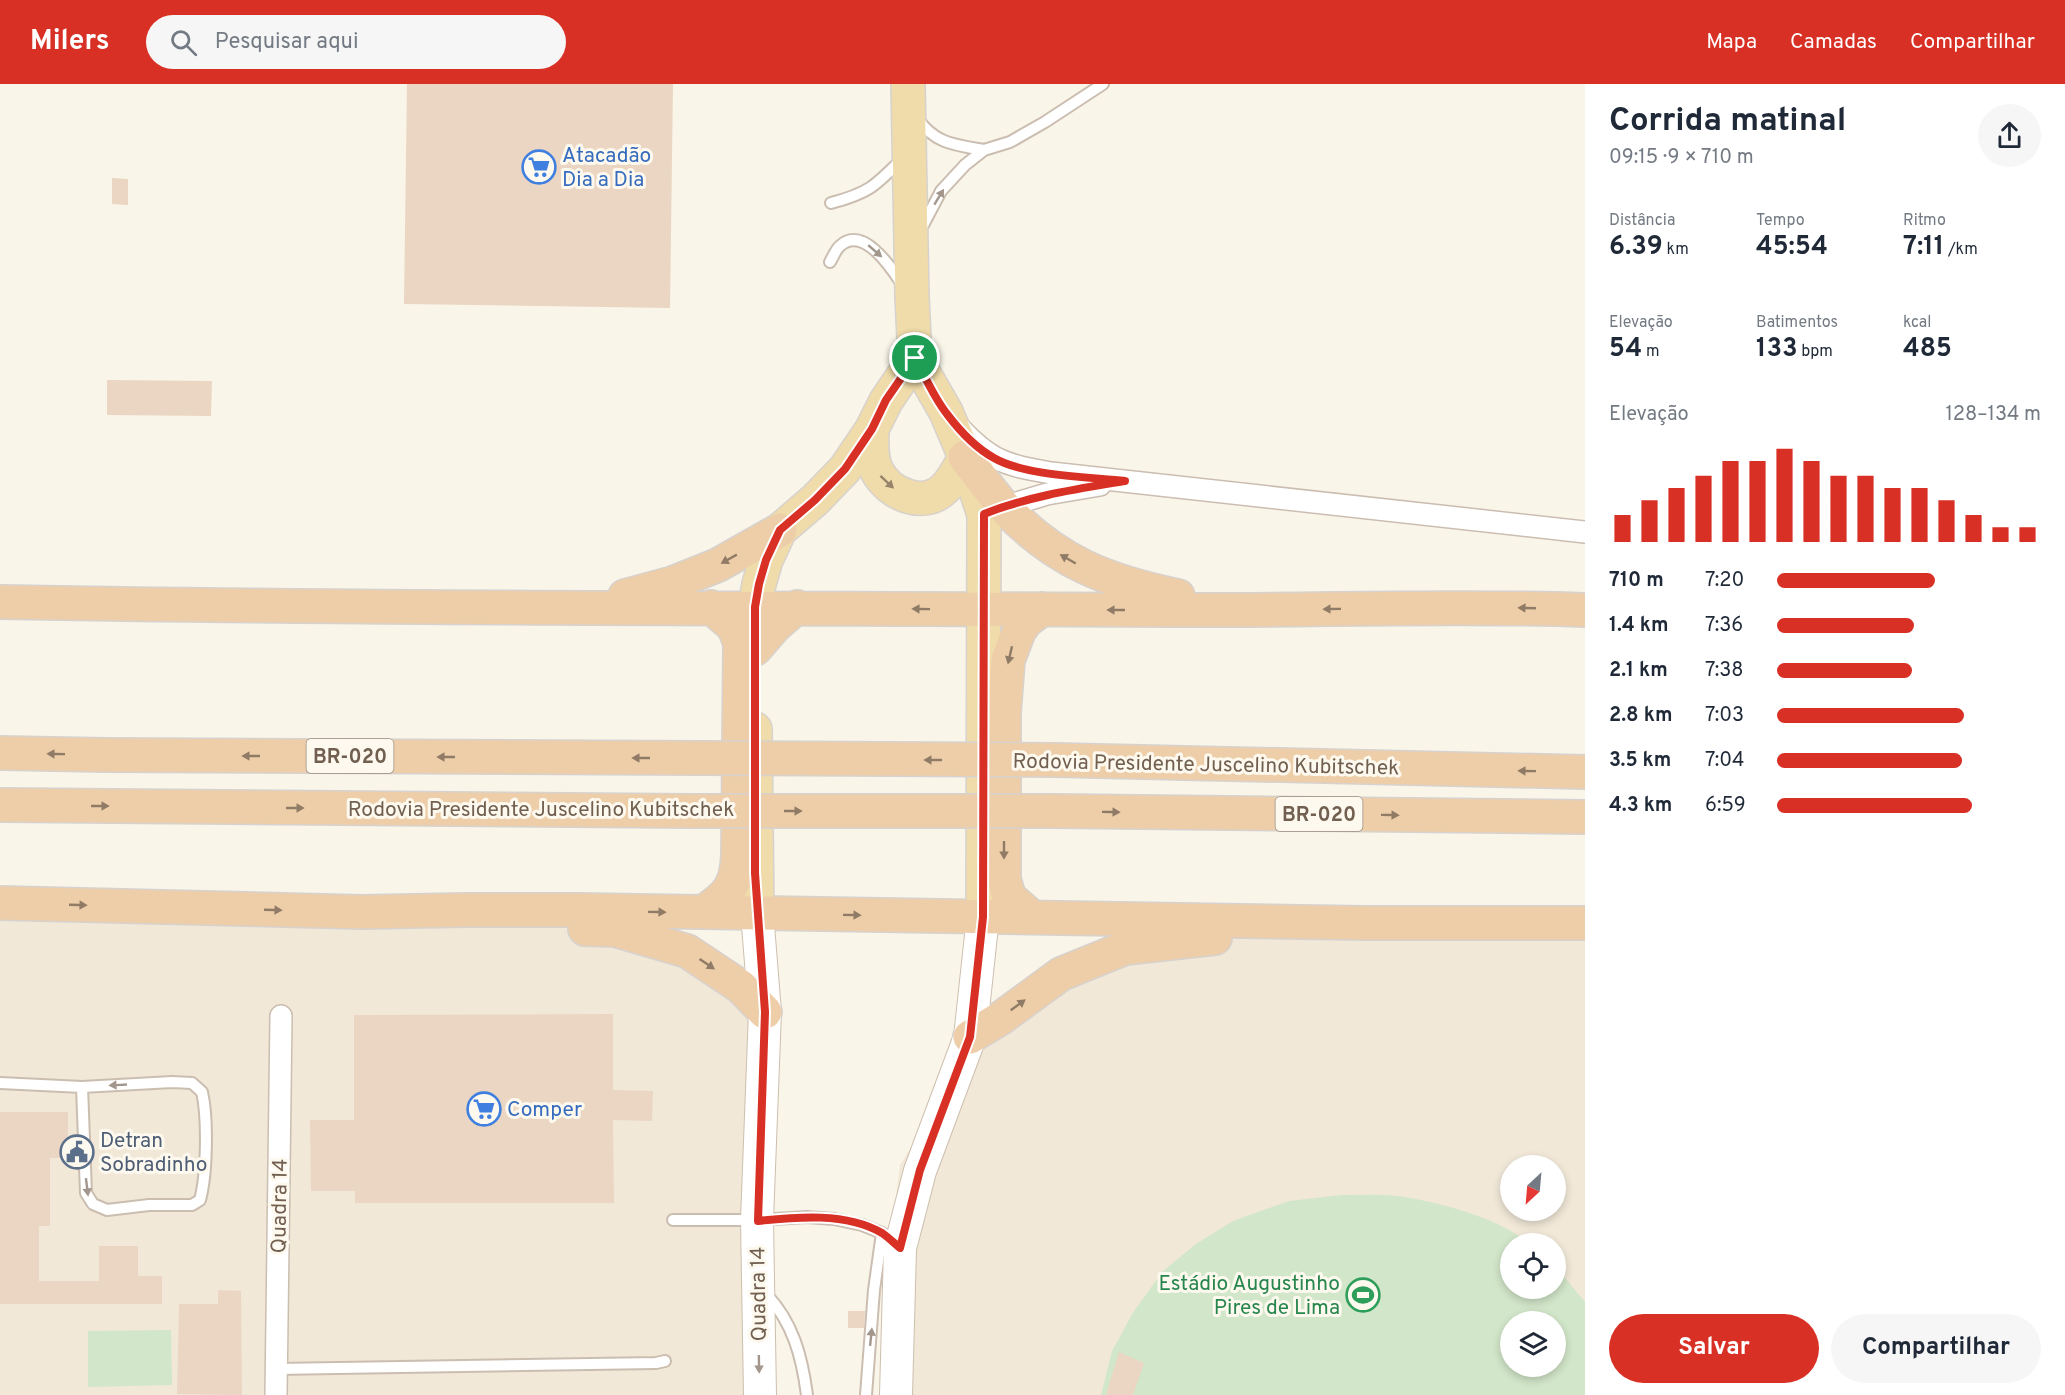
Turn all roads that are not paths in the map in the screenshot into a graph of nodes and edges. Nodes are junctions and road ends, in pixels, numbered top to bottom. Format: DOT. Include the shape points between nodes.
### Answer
graph roads {
  1 [pos="1103,84"];
  2 [pos="908,87"];
  3 [pos="984,150"];
  4 [pos="909,153"];
  5 [pos="831,203"];
  6 [pos="911,248"];
  7 [pos="830,262"];
  8 [pos="912,297"];
  9 [pos="915,358"];
  10 [pos="946,412"];
  11 [pos="872,429"];
  12 [pos="965,457"];
  13 [pos="1125,481"];
  14 [pos="994,510"];
  15 [pos="780,530"];
  16 [pos="1585,532"];
  17 [pos="0,602"];
  18 [pos="585,607"];
  19 [pos="711,607"];
  20 [pos="755,607"];
  21 [pos="797,607"];
  22 [pos="1042,609"];
  23 [pos="983,610"];
  24 [pos="1244,610"];
  25 [pos="1585,610"];
  26 [pos="755,649"];
  27 [pos="0,753"];
  28 [pos="1585,772"];
  29 [pos="0,805"];
  30 [pos="1585,817"];
  31 [pos="0,903"];
  32 [pos="362,912"];
  33 [pos="703,912"];
  34 [pos="757,913"];
  35 [pos="983,917"];
  36 [pos="1032,918"];
  37 [pos="1366,923"];
  38 [pos="1585,923"];
  39 [pos="765,1012"];
  40 [pos="281,1017"];
  41 [pos="970,1037"];
  42 [pos="0,1083"];
  43 [pos="82,1086"];
  44 [pos="673,1220"];
  45 [pos="758,1221"];
  46 [pos="891,1241"];
  47 [pos="757,1285"];
  48 [pos="665,1361"];
  49 [pos="276,1369"];
  50 [pos="276,1395"];
  51 [pos="760,1395"];
  52 [pos="807,1395"];
  53 [pos="866,1395"];
  54 [pos="896,1395"];
  1 -- 3 [label="lane" via="1025,134"];
  2 -- 3 [label="lane" via="918,119 929,133 948,144"];
  2 -- 4 [label="main road"];
  6 -- 3 [label="lane, one-way" via="942,191"];
  4 -- 5 [label="lane" via="875,186 855,197"];
  4 -- 6 [label="main road"];
  6 -- 8 [label="main road"];
  7 -- 8 [label="lane, one-way" via="841,245 850,241 871,246"];
  8 -- 9 [label="main road"];
  9 -- 10 [label="main road"];
  9 -- 11 [label="main road" via="886,400"];
  10 -- 12 [label="main road"];
  10 -- 13 [label="street" via="994,458 1051,473"];
  11 -- 12 [label="main road, one-way" via="871,456 877,472 907,498 926,500 944,490"];
  11 -- 15 [label="main road" via="845,469"];
  12 -- 14 [label="highway"];
  13 -- 14 [label="street" via="1047,494"];
  13 -- 16 [label="street"];
  14 -- 23 [label="main road"];
  24 -- 14 [label="highway, one-way" via="1123,584 1092,572"];
  15 -- 18 [label="highway, one-way" via="718,565 673,583"];
  15 -- 20 [label="main road" via="766,560"];
  17 -- 18 [label="highway"];
  18 -- 19 [label="highway"];
  19 -- 20 [label="highway"];
  19 -- 33 [label="highway" via="734,627 740,643 738,862 735,882 728,893"];
  20 -- 21 [label="highway"];
  20 -- 26 [label="main road"];
  23 -- 21 [label="highway, one-way"];
  21 -- 26 [label="highway"];
  22 -- 23 [label="highway"];
  24 -- 22 [label="highway, one-way"];
  22 -- 36 [label="highway, one-way" via="1026,621 1015,638 1008,660 1004,712 1004,879 1009,897"];
  23 -- 35 [label="main road"];
  25 -- 24 [label="highway, one-way" via="1490,607"];
  26 -- 34 [label="main road"];
  28 -- 27 [label="highway, Rodovia Presidente Juscelino Kubitschek / BR-020, one-way, bridge" via="1055,760"];
  29 -- 30 [label="highway, Rodovia Presidente Juscelino Kubitschek / BR-020, one-way, bridge"];
  31 -- 32 [label="highway, one-way"];
  32 -- 33 [label="highway, one-way"];
  32 -- 39 [label="highway, one-way" via="466,926 615,930 687,951 741,987"];
  33 -- 34 [label="highway"];
  34 -- 35 [label="highway, one-way"];
  34 -- 39 [label="main road, Quadra 14"];
  35 -- 36 [label="highway"];
  35 -- 41 [label="main road"];
  36 -- 37 [label="highway"];
  37 -- 38 [label="highway"];
  41 -- 37 [label="highway, one-way" via="1061,974 1125,948"];
  39 -- 45 [label="main road, Quadra 14"];
  40 -- 49 [label="street, Quadra 14"];
  41 -- 46 [label="main road"];
  42 -- 43 [label="lane"];
  43 -- 43 [label="lane, one-way" via="86,1193 93,1204 106,1210 192,1205 200,1200 204,1187 206,1107 202,1092 192,1083"];
  44 -- 45 [label="lane"];
  45 -- 46 [label="lane" via="834,1219 862,1225"];
  45 -- 47 [label="main road, Quadra 14"];
  53 -- 46 [label="lane, one-way" via="874,1290"];
  46 -- 54 [label="main road"];
  47 -- 51 [label="main road, Quadra 14, one-way"];
  47 -- 52 [label="lane" via="779,1307 794,1337"];
  48 -- 49 [label="lane"];
  49 -- 50 [label="street, Quadra 14"];
}
